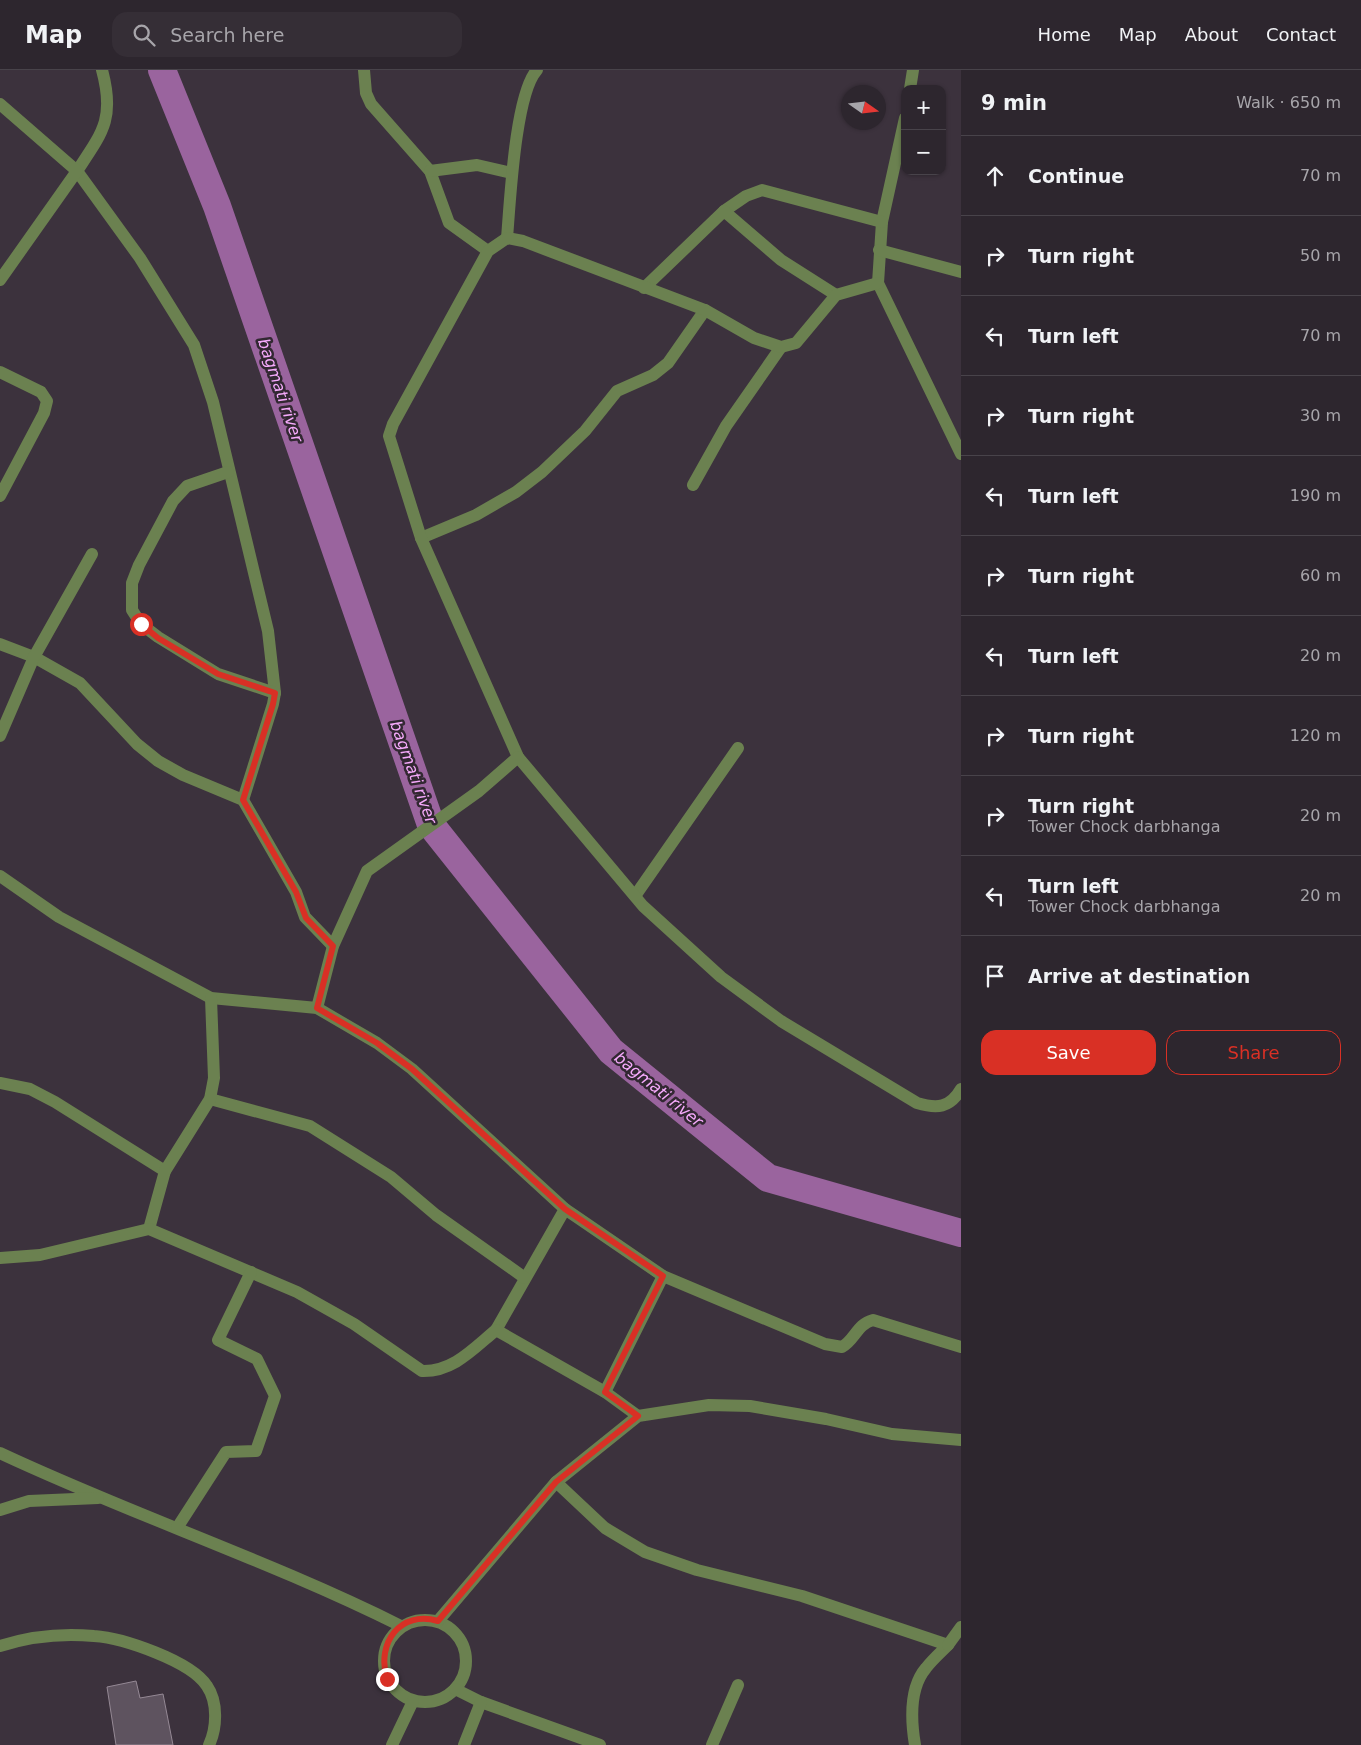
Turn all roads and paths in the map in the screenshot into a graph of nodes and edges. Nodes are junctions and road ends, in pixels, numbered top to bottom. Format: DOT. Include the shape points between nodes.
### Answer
graph roads {
  1 [pos="102,70"];
  2 [pos="364,70"];
  3 [pos="537,70"];
  4 [pos="913,70"];
  5 [pos="911,85"];
  6 [pos="0,104"];
  7 [pos="902,130"];
  8 [pos="78,171"];
  9 [pos="430,172"];
  10 [pos="512,173"];
  11 [pos="724,211"];
  12 [pos="882,222"];
  13 [pos="507,238"];
  14 [pos="879,250"];
  15 [pos="488,251"];
  16 [pos="961,272"];
  17 [pos="0,280"];
  18 [pos="878,283"];
  19 [pos="644,288"];
  20 [pos="836,295"];
  21 [pos="705,310"];
  22 [pos="781,347"];
  23 [pos="0,372"];
  24 [pos="961,454"];
  25 [pos="228,472"];
  26 [pos="693,486"];
  27 [pos="0,496"];
  28 [pos="421,538"];
  29 [pos="92,554"];
  30 [pos="0,644"];
  31 [pos="34,657"];
  32 [pos="275,693"];
  33 [pos="0,736"];
  34 [pos="738,748"];
  35 [pos="518,757"];
  36 [pos="243,800"];
  37 [pos="0,876"];
  38 [pos="634,896"];
  39 [pos="333,946"];
  40 [pos="211,998"];
  41 [pos="317,1008"];
  42 [pos="0,1083"];
  43 [pos="961,1089"];
  44 [pos="210,1099"];
  45 [pos="165,1171"];
  46 [pos="565,1209"];
  47 [pos="148,1229"];
  48 [pos="0,1258"];
  49 [pos="251,1272"];
  50 [pos="663,1276"];
  51 [pos="525,1278"];
  52 [pos="496,1330"];
  53 [pos="961,1347"];
  54 [pos="605,1392"];
  55 [pos="638,1416"];
  56 [pos="961,1440"];
  57 [pos="0,1453"];
  58 [pos="556,1482"];
  59 [pos="102,1498"];
  60 [pos="0,1510"];
  61 [pos="177,1528"];
  62 [pos="438,1621"];
  63 [pos="401,1626"];
  64 [pos="961,1627"];
  65 [pos="948,1645"];
  66 [pos="0,1646"];
  67 [pos="738,1685"];
  68 [pos="455,1689"];
  69 [pos="413,1701"];
  70 [pos="481,1702"];
  71 [pos="209,1745"];
  72 [pos="392,1745"];
  73 [pos="464,1745"];
  74 [pos="600,1745"];
  75 [pos="712,1745"];
  76 [pos="915,1745"];
  1 -- 8 [label="street" via="107,118 102,134"];
  2 -- 9 [label="street" via="366,93 371,104"];
  3 -- 10 [label="street" via="529,83"];
  4 -- 5 [label="street"];
  6 -- 8 [label="street"];
  7 -- 12 [label="street"];
  8 -- 17 [label="street"];
  8 -- 25 [label="street" via="140,258 194,345 213,402"];
  9 -- 10 [label="street" via="477,165"];
  9 -- 15 [label="street" via="449,223"];
  10 -- 13 [label="street"];
  11 -- 12 [label="street" via="762,190"];
  11 -- 19 [label="street"];
  11 -- 20 [label="street" via="781,260"];
  12 -- 14 [label="street"];
  13 -- 15 [label="street"];
  13 -- 19 [label="street" via="523,240"];
  14 -- 16 [label="street"];
  14 -- 18 [label="street"];
  15 -- 28 [label="street" via="390,430 390,442"];
  18 -- 20 [label="street"];
  18 -- 24 [label="street"];
  19 -- 21 [label="street"];
  20 -- 22 [label="street" via="796,343"];
  21 -- 22 [label="street" via="754,338"];
  21 -- 28 [label="street" via="668,363 653,375 617,391 586,431 542,472 516,492 476,515"];
  22 -- 26 [label="street" via="726,426"];
  23 -- 27 [label="street" via="41,392 47,401 44,413"];
  25 -- 32 [label="street" via="268,631"];
  25 -- 32 [label="street" via="188,486 173,501 139,564 132,583 132,610 141,624 158,638 218,674"];
  28 -- 35 [label="street"];
  29 -- 31 [label="street"];
  30 -- 31 [label="street"];
  31 -- 33 [label="street"];
  31 -- 36 [label="street" via="80,683 137,744 158,761"];
  32 -- 36 [label="street"];
  34 -- 38 [label="street"];
  35 -- 38 [label="street"];
  35 -- 39 [label="street" via="479,790 367,871"];
  36 -- 39 [label="street" via="296,892 306,918"];
  37 -- 40 [label="street" via="59,918"];
  38 -- 43 [label="street" via="721,977 781,1021 918,1103 942,1107"];
  39 -- 41 [label="street"];
  40 -- 41 [label="street"];
  40 -- 44 [label="street" via="214,1078"];
  41 -- 46 [label="street" via="377,1043 412,1069"];
  42 -- 45 [label="street" via="30,1089 55,1102"];
  44 -- 45 [label="street"];
  44 -- 51 [label="street" via="310,1126 391,1177 436,1216"];
  45 -- 47 [label="street"];
  46 -- 50 [label="street"];
  46 -- 51 [label="street"];
  47 -- 48 [label="street" via="40,1254"];
  47 -- 49 [label="street"];
  49 -- 52 [label="street" via="340,1315 422,1371 434,1371 453,1364"];
  49 -- 61 [label="street" via="218,1340 257,1359 275,1396 256,1451 226,1452"];
  50 -- 53 [label="street" via="835,1348 847,1344 861,1326 872,1320"];
  50 -- 54 [label="street"];
  51 -- 52 [label="street"];
  52 -- 54 [label="street"];
  54 -- 55 [label="street"];
  55 -- 56 [label="street" via="709,1404 750,1406 892,1434"];
  55 -- 58 [label="street"];
  57 -- 59 [label="street"];
  58 -- 62 [label="street"];
  58 -- 65 [label="street" via="606,1528 645,1552 697,1570 802,1596"];
  59 -- 60 [label="street" via="29,1501"];
  59 -- 61 [label="street"];
  61 -- 63 [label="street" via="337,1594"];
  62 -- 63 [label="street" via="416,1620"];
  62 -- 68 [label="street" via="449,1626 463,1645 466,1668"];
  63 -- 69 [label="street" via="386,1644 383,1667 393,1689"];
  64 -- 65 [label="street"];
  65 -- 76 [label="street" via="924,1669 916,1687 912,1710"];
  66 -- 71 [label="street" via="24,1638 63,1634 96,1636 133,1644 167,1658 196,1675 213,1698 215,1720"];
  67 -- 75 [label="street"];
  68 -- 69 [label="street" via="436,1701"];
  68 -- 70 [label="street"];
  69 -- 72 [label="street"];
  70 -- 73 [label="street"];
  70 -- 74 [label="street"];
}
